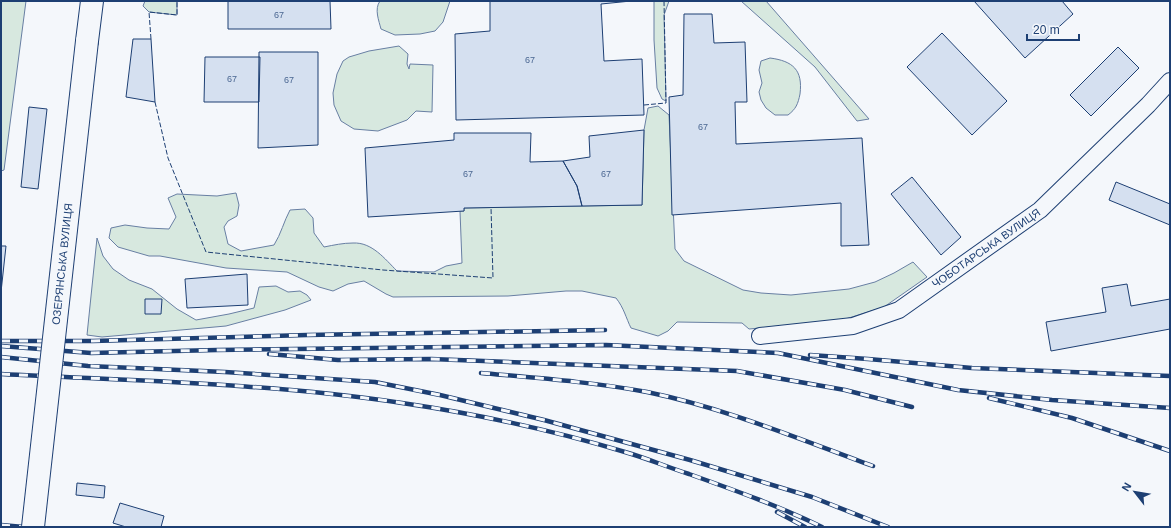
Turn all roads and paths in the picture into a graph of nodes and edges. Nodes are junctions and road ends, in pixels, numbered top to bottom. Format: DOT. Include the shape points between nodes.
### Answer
graph roads {
  1 [pos="92,1"];
  2 [pos="1170,81"];
  3 [pos="760,336"];
  4 [pos="33,527"];
  1 -- 4 [label="main road, ОЗЕРЯНСЬКА ВУЛИЦЯ, bridge"];
  2 -- 3 [label="street, ЧОБОТАРСЬКА ВУЛИЦЯ" via="1040,210 898,310 853,326"];
}
